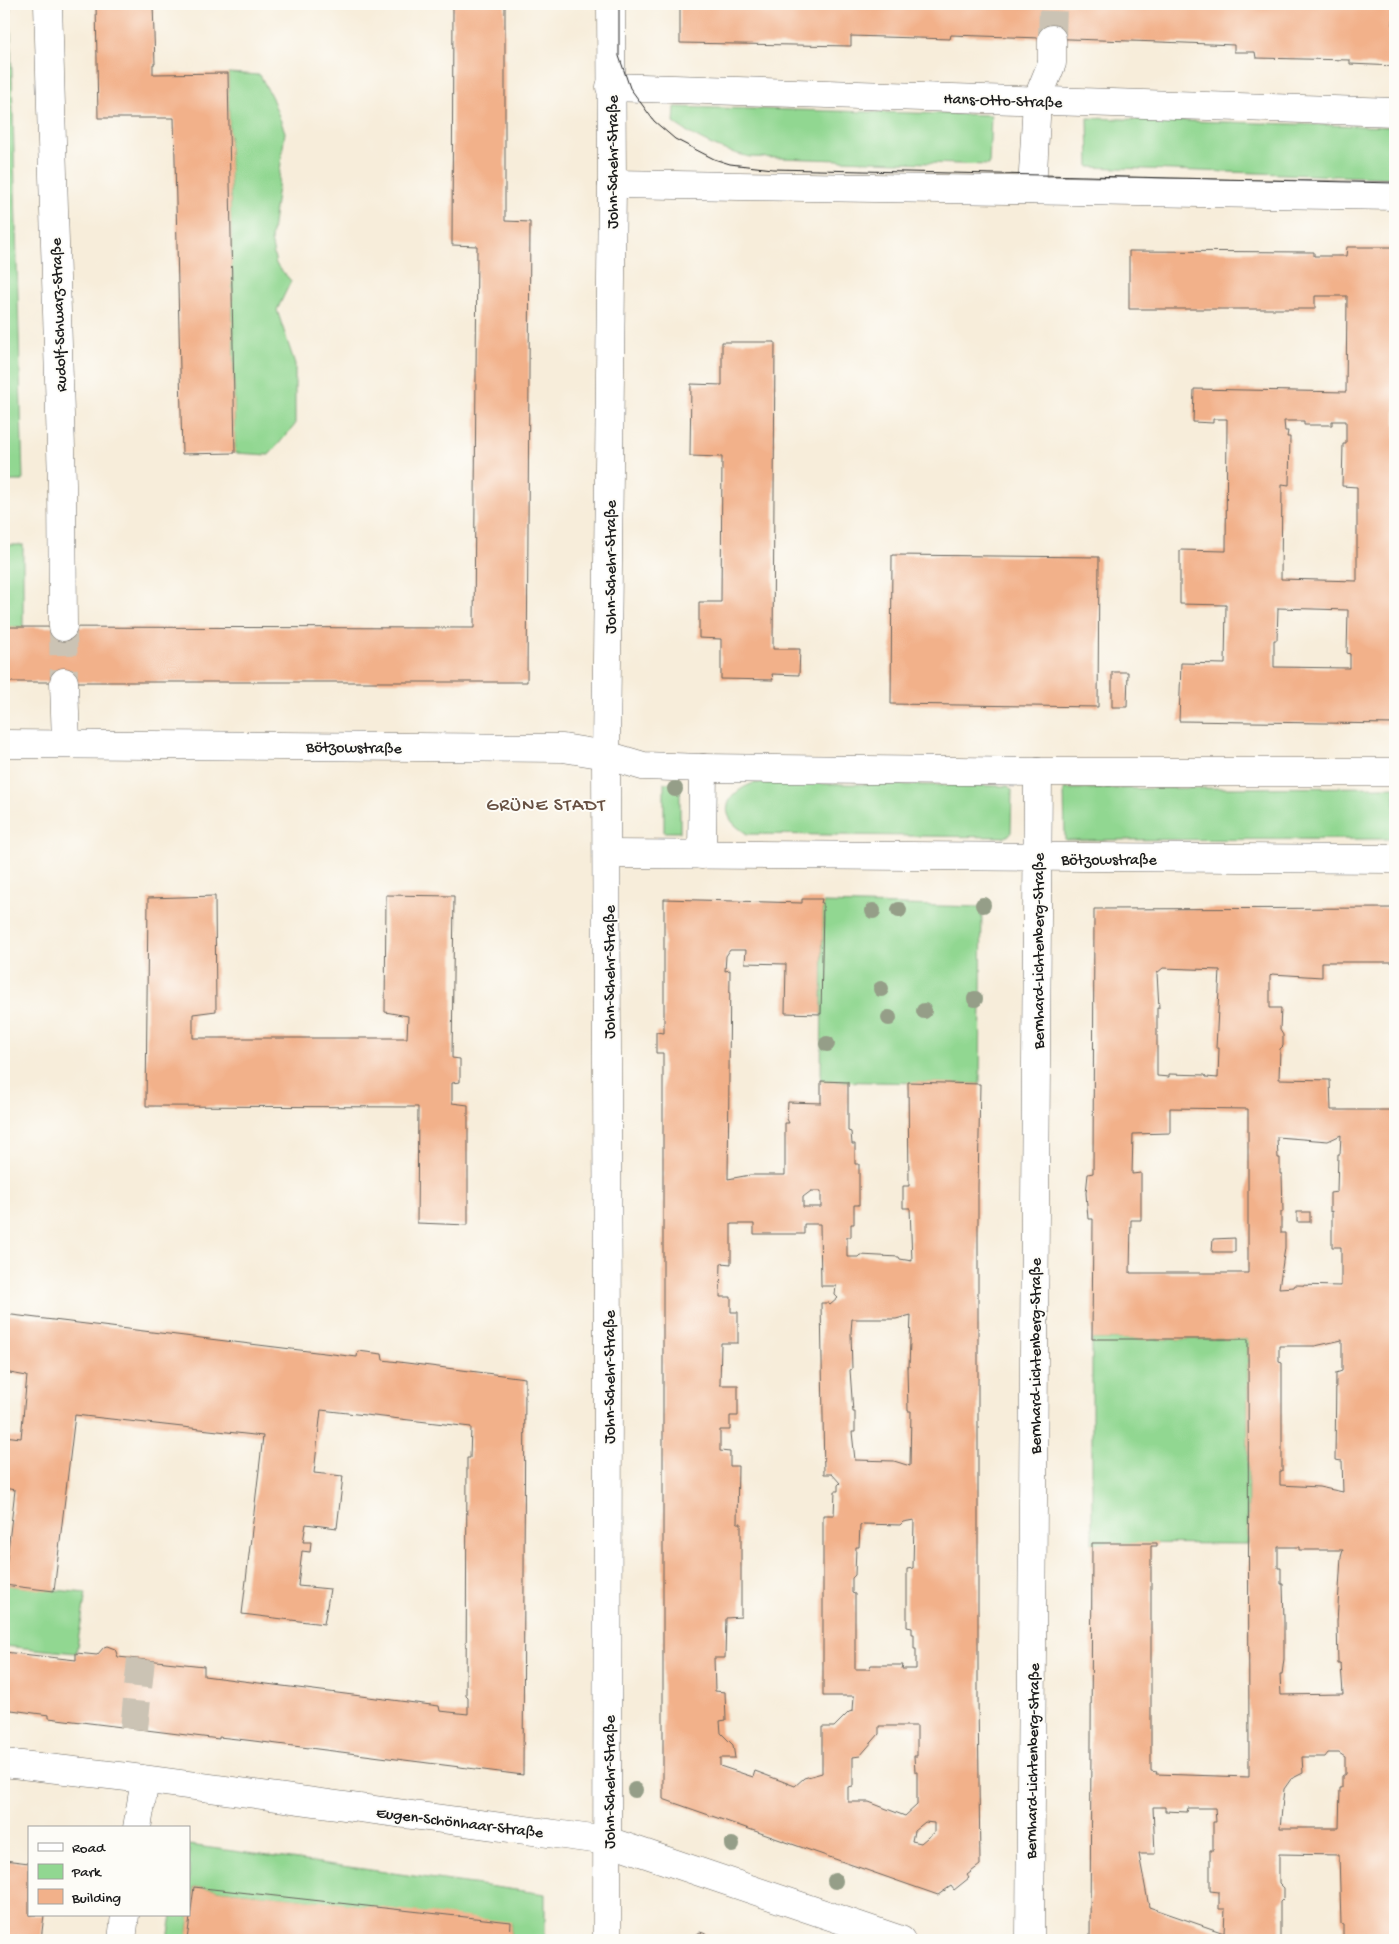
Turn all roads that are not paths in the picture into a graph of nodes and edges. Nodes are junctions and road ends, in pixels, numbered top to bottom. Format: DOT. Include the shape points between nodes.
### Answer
graph roads {
  1 [pos="48,4"];
  2 [pos="611,4"];
  3 [pos="1052,39"];
  4 [pos="610,87"];
  5 [pos="1037,100"];
  6 [pos="1395,112"];
  7 [pos="612,184"];
  8 [pos="1032,190"];
  9 [pos="1395,196"];
  10 [pos="63,627"];
  11 [pos="64,682"];
  12 [pos="66,743"];
  13 [pos="4,744"];
  14 [pos="606,755"];
  15 [pos="703,768"];
  16 [pos="1038,772"];
  17 [pos="1395,772"];
  18 [pos="607,854"];
  19 [pos="702,855"];
  20 [pos="1037,857"];
  21 [pos="1395,859"];
  22 [pos="4,1763"];
  23 [pos="145,1780"];
  24 [pos="137,1826"];
  25 [pos="608,1841"];
  26 [pos="125,1916"];
  27 [pos="122,1940"];
  28 [pos="607,1940"];
  29 [pos="901,1940"];
  30 [pos="1030,1940"];
  1 -- 10 [label="street, Rudolf-Schwarz-Straße"];
  2 -- 4 [label="street, John-Schehr-Straße"];
  3 -- 5 [label="street" via="1052,63"];
  4 -- 5 [label="street, Hans-Otto-Straße"];
  4 -- 7 [label="street, John-Schehr-Straße"];
  5 -- 6 [label="street, Hans-Otto-Straße"];
  5 -- 8 [label="street"];
  7 -- 8 [label="street"];
  7 -- 14 [label="street, John-Schehr-Straße"];
  8 -- 9 [label="street"];
  11 -- 12 [label="street"];
  12 -- 13 [label="street, Bötzowstraße"];
  12 -- 14 [label="street, Bötzowstraße" via="563,748"];
  14 -- 15 [label="street, Bötzowstraße" via="643,766"];
  14 -- 18 [label="street, John-Schehr-Straße"];
  15 -- 16 [label="street, Bötzowstraße"];
  15 -- 19 [label="street"];
  16 -- 17 [label="street, Bötzowstraße"];
  16 -- 20 [label="street, Bernhard-Lichtenberg-Straße"];
  18 -- 19 [label="street, Bötzowstraße"];
  18 -- 25 [label="street, John-Schehr-Straße"];
  19 -- 20 [label="street, Bötzowstraße"];
  20 -- 21 [label="street, Bötzowstraße"];
  20 -- 30 [label="street, Bernhard-Lichtenberg-Straße"];
  22 -- 23 [label="street, Eugen-Schönhaar-Straße"];
  23 -- 24 [label="street"];
  23 -- 25 [label="street, Eugen-Schönhaar-Straße"];
  25 -- 28 [label="street, John-Schehr-Straße"];
  25 -- 29 [label="street, Eugen-Schönhaar-Straße"];
  26 -- 27 [label="street"];
}
